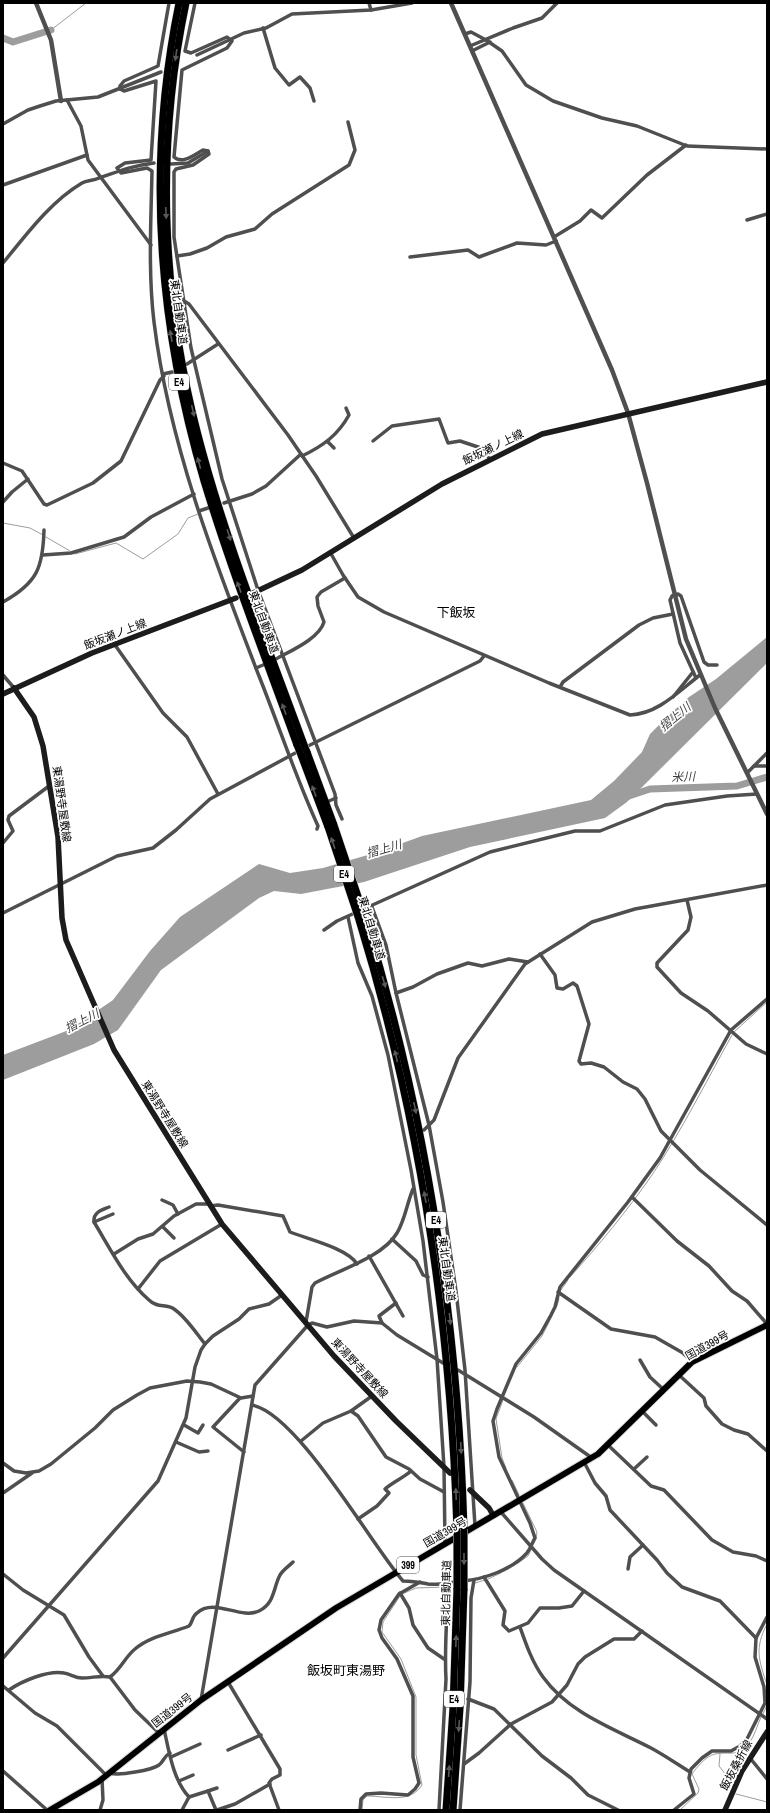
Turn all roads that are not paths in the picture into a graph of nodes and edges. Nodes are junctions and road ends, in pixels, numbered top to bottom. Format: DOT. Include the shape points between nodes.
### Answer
graph roads {
  1 [pos="36,3"];
  2 [pos="169,3"];
  3 [pos="179,3"];
  4 [pos="186,3"];
  5 [pos="195,3"];
  6 [pos="369,3"];
  7 [pos="412,3"];
  8 [pos="451,3"];
  9 [pos="557,3"];
  10 [pos="371,10"];
  11 [pos="263,28"];
  12 [pos="465,34"];
  13 [pos="231,40"];
  14 [pos="486,40"];
  15 [pos="490,42"];
  16 [pos="471,48"];
  17 [pos="197,56"];
  18 [pos="161,72"];
  19 [pos="120,89"];
  20 [pos="64,100"];
  21 [pos="314,101"];
  22 [pos="348,122"];
  23 [pos="3,124"];
  24 [pos="686,145"];
  25 [pos="767,150"];
  26 [pos="208,151"];
  27 [pos="87,155"];
  28 [pos="154,163"];
  29 [pos="171,164"];
  30 [pos="118,170"];
  31 [pos="101,178"];
  32 [pos="3,185"];
  33 [pos="767,214"];
  34 [pos="747,220"];
  35 [pos="555,239"];
  36 [pos="151,245"];
  37 [pos="177,256"];
  38 [pos="410,257"];
  39 [pos="3,263"];
  40 [pos="184,301"];
  41 [pos="218,344"];
  42 [pos="194,360"];
  43 [pos="187,364"];
  44 [pos="172,372"];
  45 [pos="163,375"];
  46 [pos="767,382"];
  47 [pos="346,408"];
  48 [pos="628,413"];
  49 [pos="373,441"];
  50 [pos="328,442"];
  51 [pos="334,448"];
  52 [pos="302,455"];
  53 [pos="490,459"];
  54 [pos="3,463"];
  55 [pos="28,479"];
  56 [pos="194,494"];
  57 [pos="3,502"];
  58 [pos="228,502"];
  59 [pos="224,503"];
  60 [pos="208,508"];
  61 [pos="199,510"];
  62 [pos="44,530"];
  63 [pos="354,538"];
  64 [pos="330,552"];
  65 [pos="43,555"];
  66 [pos="345,578"];
  67 [pos="255,592"];
  68 [pos="675,595"];
  69 [pos="236,598"];
  70 [pos="230,600"];
  71 [pos="3,602"];
  72 [pos="673,614"];
  73 [pos="115,645"];
  74 [pos="283,656"];
  75 [pos="484,656"];
  76 [pos="276,659"];
  77 [pos="263,665"];
  78 [pos="717,665"];
  79 [pos="256,668"];
  80 [pos="693,672"];
  81 [pos="3,675"];
  82 [pos="700,677"];
  83 [pos="560,687"];
  84 [pos="14,688"];
  85 [pos="3,694"];
  86 [pos="673,698"];
  87 [pos="300,744"];
  88 [pos="315,744"];
  89 [pos="767,753"];
  90 [pos="290,754"];
  91 [pos="754,766"];
  92 [pos="767,766"];
  93 [pos="747,773"];
  94 [pos="49,786"];
  95 [pos="218,794"];
  96 [pos="758,794"];
  97 [pos="336,798"];
  98 [pos="329,801"];
  99 [pos="316,806"];
  100 [pos="311,808"];
  101 [pos="767,814"];
  102 [pos="342,819"];
  103 [pos="317,829"];
  104 [pos="3,843"];
  105 [pos="60,884"];
  106 [pos="767,885"];
  107 [pos="687,900"];
  108 [pos="372,906"];
  109 [pos="3,912"];
  110 [pos="348,917"];
  111 [pos="324,930"];
  112 [pos="540,954"];
  113 [pos="528,962"];
  114 [pos="396,993"];
  115 [pos="767,999"];
  116 [pos="732,1032"];
  117 [pos="767,1054"];
  118 [pos="429,1125"];
  119 [pos="424,1130"];
  120 [pos="672,1142"];
  121 [pos="410,1143"];
  122 [pos="405,1145"];
  123 [pos="414,1188"];
  124 [pos="633,1198"];
  125 [pos="162,1200"];
  126 [pos="209,1205"];
  127 [pos="109,1207"];
  128 [pos="113,1214"];
  129 [pos="178,1214"];
  130 [pos="94,1222"];
  131 [pos="222,1224"];
  132 [pos="767,1225"];
  133 [pos="163,1227"];
  134 [pos="174,1238"];
  135 [pos="392,1239"];
  136 [pos="114,1254"];
  137 [pos="369,1256"];
  138 [pos="357,1264"];
  139 [pos="428,1277"];
  140 [pos="138,1289"];
  141 [pos="560,1293"];
  142 [pos="282,1295"];
  143 [pos="396,1303"];
  144 [pos="403,1316"];
  145 [pos="307,1323"];
  146 [pos="382,1323"];
  147 [pos="767,1324"];
  148 [pos="205,1344"];
  149 [pos="437,1359"];
  150 [pos="640,1360"];
  151 [pos="692,1362"];
  152 [pos="443,1363"];
  153 [pos="458,1370"];
  154 [pos="465,1374"];
  155 [pos="679,1375"];
  156 [pos="192,1382"];
  157 [pos="664,1390"];
  158 [pos="253,1396"];
  159 [pos="372,1396"];
  160 [pos="502,1397"];
  161 [pos="240,1398"];
  162 [pos="252,1405"];
  163 [pos="351,1411"];
  164 [pos="642,1411"];
  165 [pos="184,1425"];
  166 [pos="203,1425"];
  167 [pos="656,1425"];
  168 [pos="301,1441"];
  169 [pos="176,1442"];
  170 [pos="608,1445"];
  171 [pos="767,1451"];
  172 [pos="208,1452"];
  173 [pos="244,1452"];
  174 [pos="646,1457"];
  175 [pos="592,1458"];
  176 [pos="584,1462"];
  177 [pos="3,1463"];
  178 [pos="444,1467"];
  179 [pos="634,1469"];
  180 [pos="411,1471"];
  181 [pos="32,1472"];
  182 [pos="450,1473"];
  183 [pos="472,1491"];
  184 [pos="444,1492"];
  185 [pos="3,1493"];
  186 [pos="518,1500"];
  187 [pos="500,1511"];
  188 [pos="493,1515"];
  189 [pos="358,1519"];
  190 [pos="475,1526"];
  191 [pos="445,1543"];
  192 [pos="643,1545"];
  193 [pos="532,1548"];
  194 [pos="767,1561"];
  195 [pos="294,1562"];
  196 [pos="628,1569"];
  197 [pos="395,1572"];
  198 [pos="3,1574"];
  199 [pos="485,1579"];
  200 [pos="420,1582"];
  201 [pos="474,1582"];
  202 [pos="447,1586"];
  203 [pos="461,1589"];
  204 [pos="584,1590"];
  205 [pos="401,1595"];
  206 [pos="48,1606"];
  207 [pos="216,1608"];
  208 [pos="767,1617"];
  209 [pos="520,1627"];
  210 [pos="642,1632"];
  211 [pos="756,1638"];
  212 [pos="3,1658"];
  213 [pos="446,1661"];
  214 [pos="103,1676"];
  215 [pos="110,1677"];
  216 [pos="227,1681"];
  217 [pos="3,1686"];
  218 [pos="9,1690"];
  219 [pos="559,1694"];
  220 [pos="468,1699"];
  221 [pos="201,1700"];
  222 [pos="759,1714"];
  223 [pos="767,1719"];
  224 [pos="511,1724"];
  225 [pos="162,1731"];
  226 [pos="767,1732"];
  227 [pos="260,1735"];
  228 [pos="200,1744"];
  229 [pos="228,1750"];
  230 [pos="170,1755"];
  231 [pos="750,1758"];
  232 [pos="464,1764"];
  233 [pos="3,1771"];
  234 [pos="690,1772"];
  235 [pos="193,1775"];
  236 [pos="105,1776"];
  237 [pos="767,1779"];
  238 [pos="179,1781"];
  239 [pos="270,1784"];
  240 [pos="218,1788"];
  241 [pos="208,1791"];
  242 [pos="189,1796"];
  243 [pos="49,1810"];
  244 [pos="100,1810"];
  245 [pos="182,1810"];
  246 [pos="216,1810"];
  247 [pos="279,1810"];
  248 [pos="360,1810"];
  249 [pos="439,1810"];
  250 [pos="446,1810"];
  251 [pos="453,1810"];
  252 [pos="460,1810"];
  253 [pos="618,1810"];
  254 [pos="674,1810"];
  255 [pos="727,1810"];
  1 -- 20 [label="street" via="51,40"];
  2 -- 19 [label="street" via="158,66 124,81"];
  87 -- 3 [label="highway, 東北自動車道 / E4, one-way" via="236,580 206,486 183,397 170,331 162,263 160,158 167,75"];
  4 -- 87 [label="highway, 東北自動車道 / E4, one-way" via="171,96 166,178 169,262 175,315 189,393 209,474"];
  5 -- 13 [label="street" via="186,51 191,53 227,37"];
  6 -- 10 [label="street"];
  7 -- 10 [label="street"];
  8 -- 12 [label="street"];
  9 -- 14 [label="street" via="542,18"];
  10 -- 11 [label="street" via="300,12"];
  11 -- 13 [label="street"];
  11 -- 21 [label="street" via="275,68 289,85 300,77 310,88"];
  12 -- 14 [label="street" via="471,32"];
  12 -- 16 [label="street"];
  13 -- 17 [label="street"];
  13 -- 26 [label="street" via="227,48 182,70 174,157 184,159 203,150"];
  14 -- 15 [label="street"];
  14 -- 16 [label="street"];
  15 -- 16 [label="street"];
  15 -- 24 [label="street" via="503,53 523,82 545,98 597,116 638,126"];
  16 -- 35 [label="street"];
  18 -- 19 [label="street"];
  19 -- 20 [label="street" via="98,97"];
  19 -- 30 [label="street" via="131,90 156,81 151,160 125,163 119,166"];
  20 -- 23 [label="street" via="28,110"];
  20 -- 27 [label="street" via="80,126"];
  22 -- 37 [label="street" via="355,150 349,165 278,210 255,228 226,237 207,248"];
  24 -- 25 [label="street"];
  24 -- 35 [label="street" via="646,175 602,218 591,210"];
  26 -- 29 [label="street" via="185,164"];
  26 -- 37 [label="street" via="208,156 174,172 174,237"];
  27 -- 31 [label="street"];
  27 -- 32 [label="street"];
  28 -- 30 [label="street"];
  30 -- 31 [label="street"];
  30 -- 36 [label="street" via="121,173 147,168 152,171"];
  31 -- 36 [label="street"];
  31 -- 39 [label="street" via="82,182 59,200"];
  33 -- 34 [label="street"];
  35 -- 38 [label="street" via="546,245 517,243 479,257 468,250"];
  35 -- 48 [label="street"];
  36 -- 45 [label="street" via="151,291"];
  37 -- 40 [label="street"];
  40 -- 41 [label="street" via="189,304"];
  40 -- 42 [label="street"];
  41 -- 42 [label="street"];
  41 -- 52 [label="street"];
  42 -- 43 [label="street"];
  42 -- 58 [label="street"];
  44 -- 45 [label="street"];
  45 -- 55 [label="street" via="123,459 106,474 47,505"];
  45 -- 56 [label="street" via="167,400"];
  46 -- 48 [label="main road, 飯坂瀬ノ上線"];
  47 -- 50 [label="street" via="349,415"];
  48 -- 53 [label="main road, 飯坂瀬ノ上線" via="542,434"];
  48 -- 68 [label="street"];
  49 -- 53 [label="street" via="392,426 439,419 448,443 460,441 481,448"];
  50 -- 51 [label="street"];
  50 -- 52 [label="street"];
  52 -- 58 [label="street" via="266,486"];
  52 -- 63 [label="street"];
  53 -- 63 [label="main road, 飯坂瀬ノ上線" via="442,484"];
  54 -- 55 [label="street" via="20,469"];
  55 -- 57 [label="street"];
  56 -- 61 [label="street"];
  56 -- 65 [label="street" via="151,517 124,537 71,553"];
  58 -- 59 [label="street"];
  58 -- 67 [label="street"];
  60 -- 61 [label="street"];
  61 -- 70 [label="street"];
  62 -- 65 [label="street"];
  63 -- 64 [label="main road, 飯坂瀬ノ上線"];
  64 -- 66 [label="street"];
  64 -- 67 [label="main road, 飯坂瀬ノ上線" via="293,575"];
  65 -- 71 [label="street" via="34,578"];
  66 -- 74 [label="street" via="317,597 323,627 308,641"];
  66 -- 75 [label="street" via="358,597 367,603"];
  67 -- 74 [label="street"];
  68 -- 72 [label="street" via="670,600"];
  68 -- 78 [label="street" via="681,596 704,662 708,665"];
  68 -- 82 [label="street" via="686,639"];
  69 -- 70 [label="main road, 飯坂瀬ノ上線"];
  70 -- 73 [label="main road, 飯坂瀬ノ上線"];
  70 -- 79 [label="street"];
  72 -- 80 [label="street" via="680,643"];
  72 -- 83 [label="street" via="653,618 639,625 563,682"];
  73 -- 84 [label="main road, 飯坂瀬ノ上線"];
  73 -- 95 [label="street" via="163,713 187,737"];
  74 -- 76 [label="street"];
  74 -- 88 [label="street"];
  75 -- 83 [label="street"];
  75 -- 88 [label="street" via="480,661"];
  77 -- 79 [label="street"];
  79 -- 90 [label="street"];
  80 -- 82 [label="street"];
  80 -- 86 [label="street"];
  81 -- 84 [label="street"];
  82 -- 86 [label="street"];
  82 -- 93 [label="street"];
  83 -- 86 [label="street" via="630,715"];
  84 -- 85 [label="main road, 飯坂瀬ノ上線"];
  84 -- 94 [label="main road, 東湯野寺屋敷線" via="35,720 43,746"];
  87 -- 203 [label="highway, 東北自動車道 / E4, bridge" via="362,919 396,1055 419,1166 432,1238 448,1364 460,1531"];
  88 -- 90 [label="street"];
  88 -- 97 [label="street"];
  89 -- 91 [label="street"];
  90 -- 95 [label="street"];
  90 -- 100 [label="street"];
  91 -- 92 [label="street"];
  91 -- 93 [label="street"];
  93 -- 96 [label="street"];
  94 -- 104 [label="street" via="9,816 13,832"];
  94 -- 105 [label="main road, 東湯野寺屋敷線" via="58,837"];
  95 -- 105 [label="street" via="153,848 117,856"];
  96 -- 101 [label="street"];
  96 -- 108 [label="street" via="665,805 600,831 575,831 490,852"];
  97 -- 98 [label="street"];
  97 -- 102 [label="street"];
  99 -- 100 [label="street"];
  100 -- 103 [label="street"];
  105 -- 109 [label="street"];
  105 -- 126 [label="main road, 東湯野寺屋敷線" via="66,940 114,1050"];
  106 -- 107 [label="street"];
  107 -- 112 [label="street" via="635,909 592,922"];
  107 -- 116 [label="street" via="691,917 688,930 656,966 681,993 708,1011"];
  108 -- 110 [label="street"];
  108 -- 114 [label="street" via="386,945"];
  110 -- 111 [label="street"];
  110 -- 122 [label="street" via="358,963 380,1021"];
  112 -- 113 [label="street"];
  112 -- 120 [label="street" via="555,976 558,988 563,990 573,984 577,986 589,1024 580,1056 581,1064 604,1066 623,1082 637,1089 661,1131"];
  113 -- 114 [label="street" via="509,959 482,966 468,963"];
  113 -- 118 [label="street" via="458,1059 434,1120"];
  114 -- 118 [label="street"];
  115 -- 116 [label="street"];
  116 -- 117 [label="street" via="746,1044"];
  116 -- 120 [label="street"];
  118 -- 119 [label="street"];
  118 -- 154 [label="street" via="451,1258"];
  120 -- 124 [label="street"];
  120 -- 132 [label="street" via="700,1170"];
  121 -- 122 [label="street"];
  122 -- 123 [label="street"];
  123 -- 135 [label="street" via="399,1229"];
  123 -- 139 [label="street"];
  124 -- 141 [label="street" via="563,1283"];
  124 -- 147 [label="street" via="677,1241 710,1266"];
  125 -- 129 [label="street" via="172,1205"];
  126 -- 129 [label="street" via="198,1203"];
  126 -- 131 [label="main road, 東湯野寺屋敷線"];
  126 -- 138 [label="street" via="283,1216 290,1232 345,1254"];
  127 -- 130 [label="street" via="97,1213"];
  128 -- 130 [label="street"];
  129 -- 133 [label="street"];
  130 -- 136 [label="street"];
  131 -- 140 [label="street" via="160,1261"];
  131 -- 142 [label="main road, 東湯野寺屋敷線"];
  133 -- 134 [label="street"];
  133 -- 136 [label="street"];
  135 -- 137 [label="street"];
  135 -- 139 [label="street" via="416,1261 423,1275"];
  136 -- 140 [label="street" via="123,1272"];
  137 -- 138 [label="street"];
  137 -- 143 [label="street"];
  138 -- 145 [label="street" via="315,1283 312,1287"];
  139 -- 149 [label="street"];
  140 -- 148 [label="street" via="156,1306 174,1309"];
  141 -- 151 [label="street" via="611,1329 654,1337 683,1353"];
  141 -- 160 [label="street" via="541,1333 516,1364"];
  142 -- 145 [label="main road, 東湯野寺屋敷線"];
  142 -- 148 [label="street" via="270,1304 249,1310"];
  143 -- 144 [label="street"];
  143 -- 146 [label="street" via="381,1313"];
  145 -- 146 [label="street" via="327,1327 354,1321"];
  145 -- 158 [label="street" via="260,1378 255,1385"];
  145 -- 159 [label="main road, 東湯野寺屋敷線"];
  146 -- 149 [label="street"];
  147 -- 151 [label="highway, 国道399号 / 399"];
  148 -- 156 [label="street"];
  149 -- 152 [label="street"];
  149 -- 178 [label="street"];
  150 -- 157 [label="street" via="650,1377"];
  151 -- 155 [label="highway, 国道399号 / 399"];
  153 -- 154 [label="street"];
  154 -- 160 [label="street"];
  154 -- 183 [label="street"];
  155 -- 157 [label="highway, 国道399号 / 399"];
  155 -- 171 [label="street" via="704,1398 706,1406 722,1424 748,1434"];
  156 -- 161 [label="street" via="211,1384"];
  156 -- 165 [label="street" via="189,1410"];
  156 -- 181 [label="street" via="166,1384 137,1395 113,1410 51,1464"];
  157 -- 164 [label="highway, 国道399号 / 399"];
  158 -- 161 [label="street"];
  158 -- 162 [label="street"];
  159 -- 163 [label="street"];
  159 -- 178 [label="main road, 東湯野寺屋敷線"];
  160 -- 175 [label="street"];
  160 -- 186 [label="street" via="494,1418 496,1446 498,1457"];
  161 -- 173 [label="street" via="213,1427"];
  162 -- 168 [label="street" via="279,1420"];
  162 -- 173 [label="street"];
  163 -- 168 [label="street" via="323,1423"];
  163 -- 180 [label="street" via="358,1416 386,1457"];
  164 -- 167 [label="street"];
  164 -- 170 [label="highway, 国道399号 / 399"];
  165 -- 166 [label="street" via="198,1433"];
  165 -- 169 [label="street"];
  168 -- 189 [label="street"];
  169 -- 172 [label="street" via="199,1452"];
  169 -- 206 [label="street" via="158,1481"];
  170 -- 175 [label="highway, 国道399号 / 399"];
  170 -- 179 [label="street"];
  173 -- 207 [label="street"];
  174 -- 179 [label="street"];
  175 -- 176 [label="highway, 国道399号 / 399"];
  176 -- 186 [label="highway, 国道399号 / 399"];
  176 -- 192 [label="street" via="595,1483 606,1496 610,1510"];
  177 -- 181 [label="street" via="14,1471"];
  178 -- 182 [label="main road, 東湯野寺屋敷線"];
  178 -- 184 [label="street"];
  179 -- 194 [label="street" via="651,1486 662,1489 712,1540 733,1552 756,1556"];
  180 -- 184 [label="street"];
  180 -- 189 [label="street" via="385,1489 389,1493 381,1502"];
  181 -- 185 [label="street"];
  183 -- 188 [label="main road"];
  183 -- 190 [label="street"];
  184 -- 191 [label="street"];
  186 -- 187 [label="highway, 国道399号 / 399"];
  186 -- 193 [label="street" via="535,1534"];
  187 -- 188 [label="highway, 国道399号 / 399"];
  187 -- 193 [label="street"];
  188 -- 190 [label="highway, 国道399号 / 399"];
  189 -- 197 [label="street"];
  190 -- 191 [label="highway, 国道399号 / 399"];
  191 -- 197 [label="highway, 国道399号 / 399"];
  192 -- 196 [label="street" via="630,1557"];
  192 -- 211 [label="street" via="677,1583 690,1591 720,1601"];
  193 -- 199 [label="street" via="517,1561"];
  193 -- 204 [label="street" via="554,1570"];
  195 -- 207 [label="street" via="280,1575 272,1599 259,1611 249,1614"];
  197 -- 200 [label="street" via="403,1581"];
  197 -- 216 [label="highway, 国道399号 / 399"];
  198 -- 206 [label="street"];
  199 -- 201 [label="street"];
  199 -- 209 [label="street" via="504,1611 504,1627 509,1631"];
  200 -- 202 [label="street"];
  200 -- 205 [label="street"];
  201 -- 202 [label="street"];
  201 -- 220 [label="street" via="471,1598"];
  202 -- 213 [label="street"];
  250 -- 203 [label="highway, 東北自動車道 / E4, one-way"];
  203 -- 251 [label="highway, 東北自動車道 / E4, one-way" via="460,1708"];
  204 -- 209 [label="street" via="572,1606 540,1608"];
  204 -- 210 [label="street"];
  205 -- 213 [label="street" via="409,1608 413,1625 428,1648"];
  205 -- 248 [label="street" via="381,1620 379,1630 397,1659 413,1696 413,1757 419,1783 408,1795 366,1794 361,1799"];
  206 -- 212 [label="street"];
  206 -- 214 [label="street" via="64,1615"];
  207 -- 215 [label="street" via="203,1609 193,1616 189,1626 157,1636 138,1646"];
  207 -- 221 [label="street"];
  208 -- 211 [label="street"];
  209 -- 219 [label="street" via="530,1656 542,1677"];
  210 -- 219 [label="street" via="634,1640 614,1640 585,1657"];
  210 -- 222 [label="street"];
  211 -- 222 [label="street" via="755,1657 766,1695"];
  213 -- 249 [label="street"];
  214 -- 215 [label="street"];
  214 -- 218 [label="street" via="83,1678 63,1673 40,1676"];
  215 -- 225 [label="street" via="135,1710"];
  216 -- 221 [label="highway, 国道399号 / 399"];
  216 -- 227 [label="street"];
  217 -- 218 [label="street"];
  218 -- 236 [label="street" via="34,1713 57,1726"];
  219 -- 224 [label="street" via="552,1702"];
  219 -- 234 [label="street" via="583,1714 652,1748"];
  220 -- 224 [label="street" via="494,1709"];
  220 -- 232 [label="street"];
  221 -- 225 [label="highway, 国道399号 / 399"];
  222 -- 223 [label="street"];
  222 -- 234 [label="street" via="747,1739 740,1746 731,1751 710,1752"];
  224 -- 232 [label="street"];
  224 -- 253 [label="street" via="542,1756 588,1795"];
  225 -- 230 [label="street"];
  225 -- 236 [label="highway, 国道399号 / 399"];
  226 -- 231 [label="main road, 飯坂桑折線"];
  227 -- 229 [label="street"];
  227 -- 239 [label="street" via="281,1771"];
  228 -- 230 [label="street"];
  230 -- 236 [label="street" via="165,1756 161,1763 152,1768"];
  230 -- 238 [label="street"];
  231 -- 237 [label="street"];
  231 -- 255 [label="main road, 飯坂桑折線" via="736,1783"];
  232 -- 252 [label="street"];
  233 -- 243 [label="street"];
  234 -- 254 [label="street" via="694,1794"];
  235 -- 238 [label="street"];
  236 -- 243 [label="highway, 国道399号 / 399"];
  236 -- 244 [label="street"];
  238 -- 242 [label="street"];
  239 -- 246 [label="street" via="235,1804"];
  239 -- 247 [label="street"];
  240 -- 241 [label="street"];
  241 -- 242 [label="street"];
  241 -- 246 [label="street"];
  242 -- 245 [label="street"];
}
